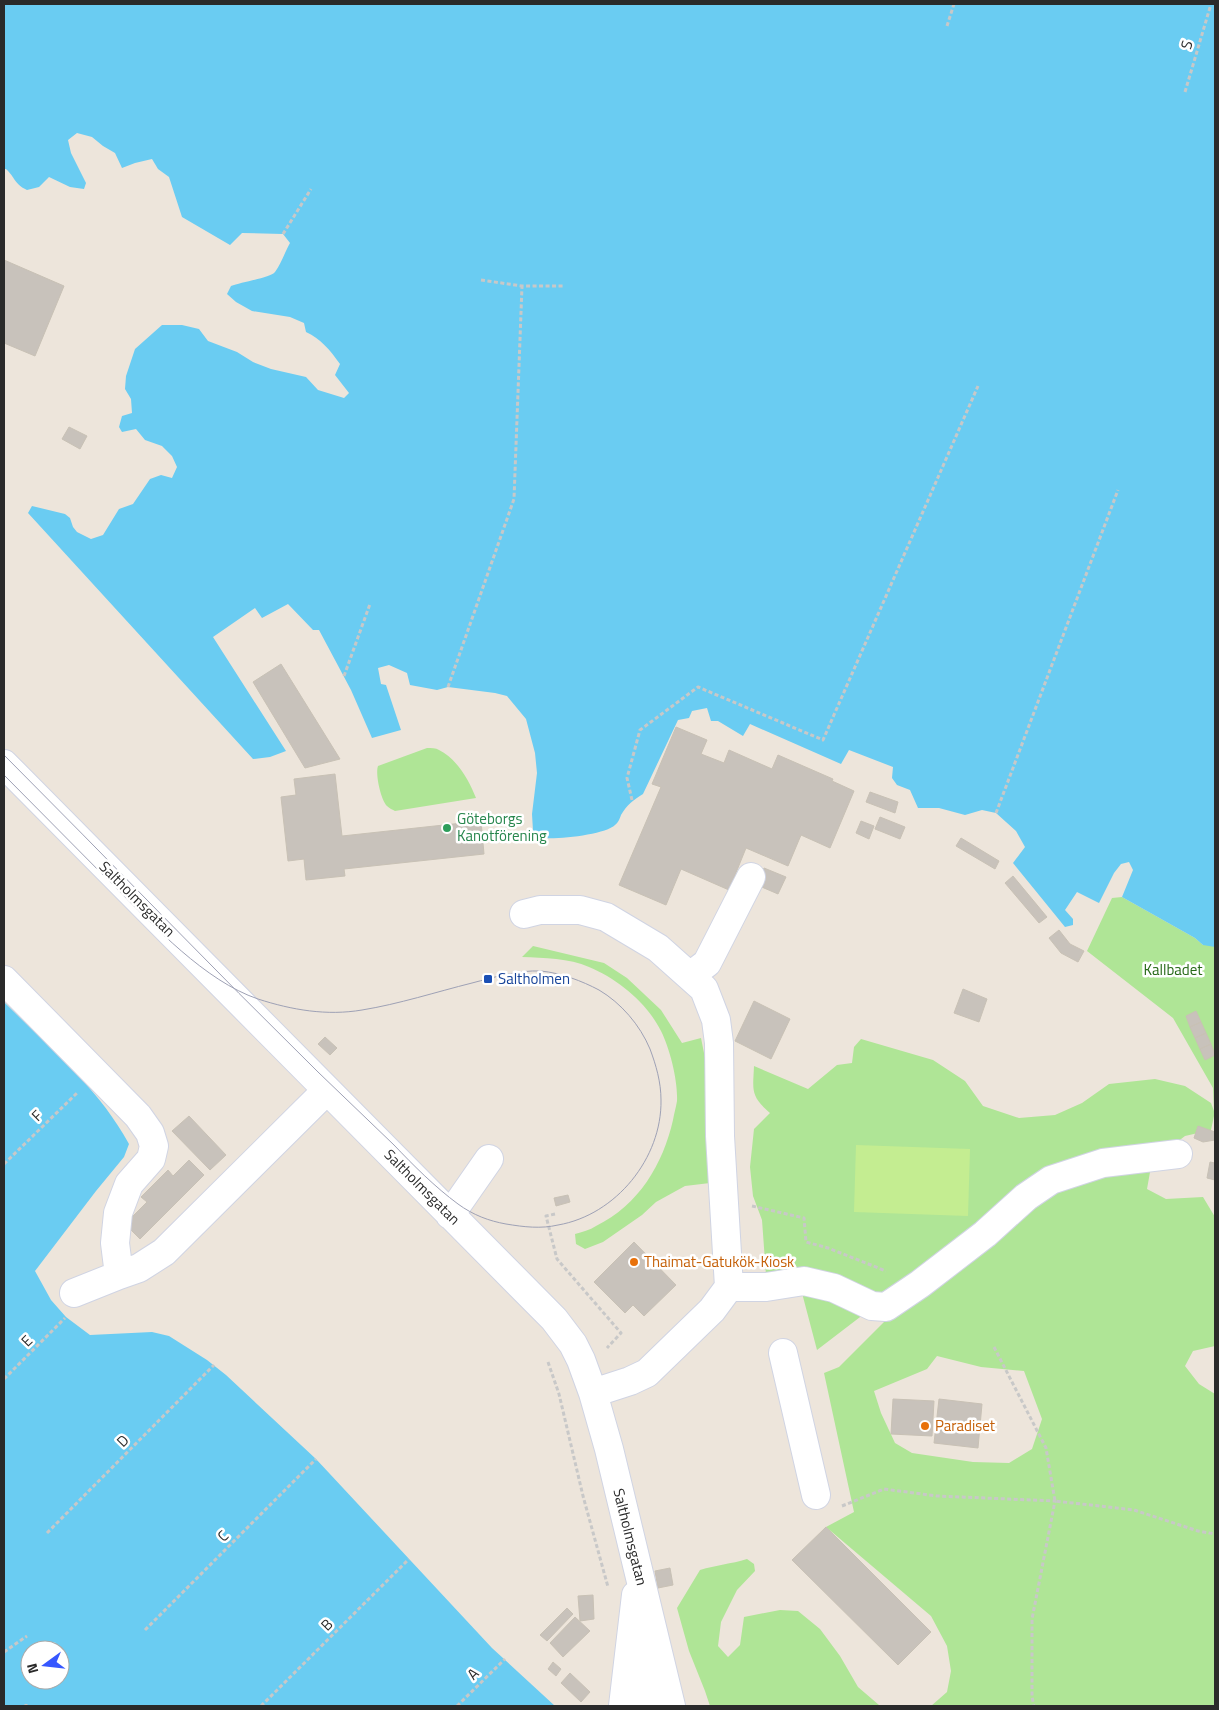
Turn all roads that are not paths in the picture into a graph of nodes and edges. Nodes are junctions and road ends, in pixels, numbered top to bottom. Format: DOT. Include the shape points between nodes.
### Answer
graph roads {
  1 [pos="4,764"];
  2 [pos="751,877"];
  3 [pos="524,914"];
  4 [pos="690,976"];
  5 [pos="4,980"];
  6 [pos="327,1090"];
  7 [pos="1178,1154"];
  8 [pos="490,1159"];
  9 [pos="450,1215"];
  10 [pos="119,1274"];
  11 [pos="729,1287"];
  12 [pos="70,1306"];
  13 [pos="784,1353"];
  14 [pos="593,1393"];
  15 [pos="816,1495"];
  16 [pos="639,1574"];
  17 [pos="654,1640"];
  18 [pos="623,1706"];
  19 [pos="646,1706"];
  20 [pos="671,1706"];
  1 -- 6 [label="street, Saltholmsgatan"];
  2 -- 4 [label="street" via="707,963"];
  3 -- 4 [label="street" via="540,910 580,910 606,917 658,948"];
  4 -- 11 [label="street" via="704,989 716,1020 719,1043"];
  5 -- 10 [label="street" via="138,1116 150,1133 154,1146 151,1159 129,1184 118,1213 115,1243"];
  6 -- 9 [label="street, Saltholmsgatan"];
  6 -- 10 [label="street" via="164,1252 139,1268"];
  7 -- 11 [label="street" via="1103,1164 1051,1180 1026,1197 985,1234 886,1307 867,1304 815,1282"];
  8 -- 9 [label="street"];
  9 -- 14 [label="street, Saltholmsgatan" via="554,1319 577,1352"];
  10 -- 12 [label="street"];
  11 -- 14 [label="street" via="712,1310 647,1373"];
  13 -- 15 [label="street"];
  14 -- 16 [label="street, Saltholmsgatan"];
  16 -- 17 [label="street, Saltholmsgatan"];
  16 -- 18 [label="street"];
  17 -- 19 [label="street"];
  17 -- 20 [label="street, Saltholmsgatan"];
}
